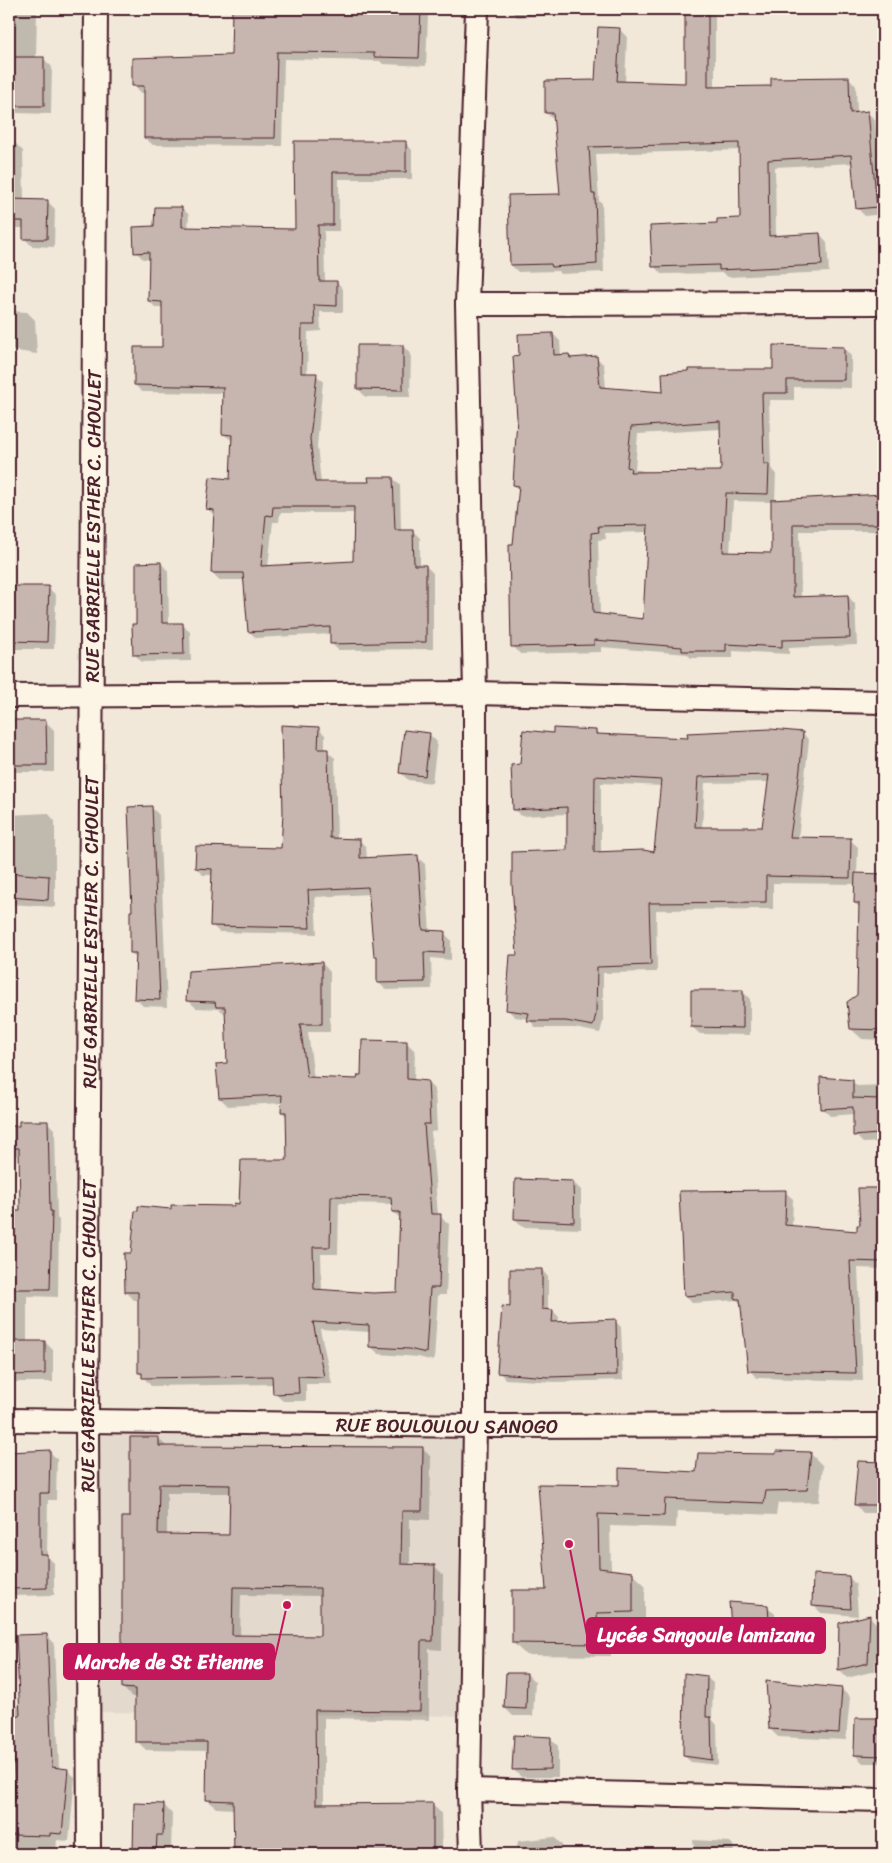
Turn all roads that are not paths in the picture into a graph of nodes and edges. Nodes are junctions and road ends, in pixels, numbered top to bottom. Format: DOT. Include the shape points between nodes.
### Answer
graph roads {
  1 [pos="96,9"];
  2 [pos="477,9"];
  3 [pos="883,303"];
  4 [pos="467,304"];
  5 [pos="475,693"];
  6 [pos="92,695"];
  7 [pos="9,696"];
  8 [pos="883,702"];
  9 [pos="87,1419"];
  10 [pos="9,1420"];
  11 [pos="883,1425"];
  12 [pos="475,1426"];
  13 [pos="469,1790"];
  14 [pos="883,1800"];
  15 [pos="89,1854"];
  16 [pos="471,1854"];
  1 -- 6 [label="street, RUE GABRIELLE ESTHER C. CHOULET"];
  2 -- 4 [label="street"];
  3 -- 4 [label="street"];
  4 -- 5 [label="street"];
  5 -- 6 [label="street"];
  5 -- 8 [label="street"];
  5 -- 12 [label="street"];
  6 -- 7 [label="street"];
  6 -- 9 [label="street, RUE GABRIELLE ESTHER C. CHOULET"];
  9 -- 10 [label="street, RUE BOULOULOU SANOGO"];
  9 -- 12 [label="street, RUE BOULOULOU SANOGO"];
  9 -- 15 [label="street, RUE GABRIELLE ESTHER C. CHOULET"];
  11 -- 12 [label="street, RUE BOULOULOU SANOGO"];
  12 -- 13 [label="street"];
  13 -- 14 [label="street"];
  13 -- 16 [label="street"];
}
